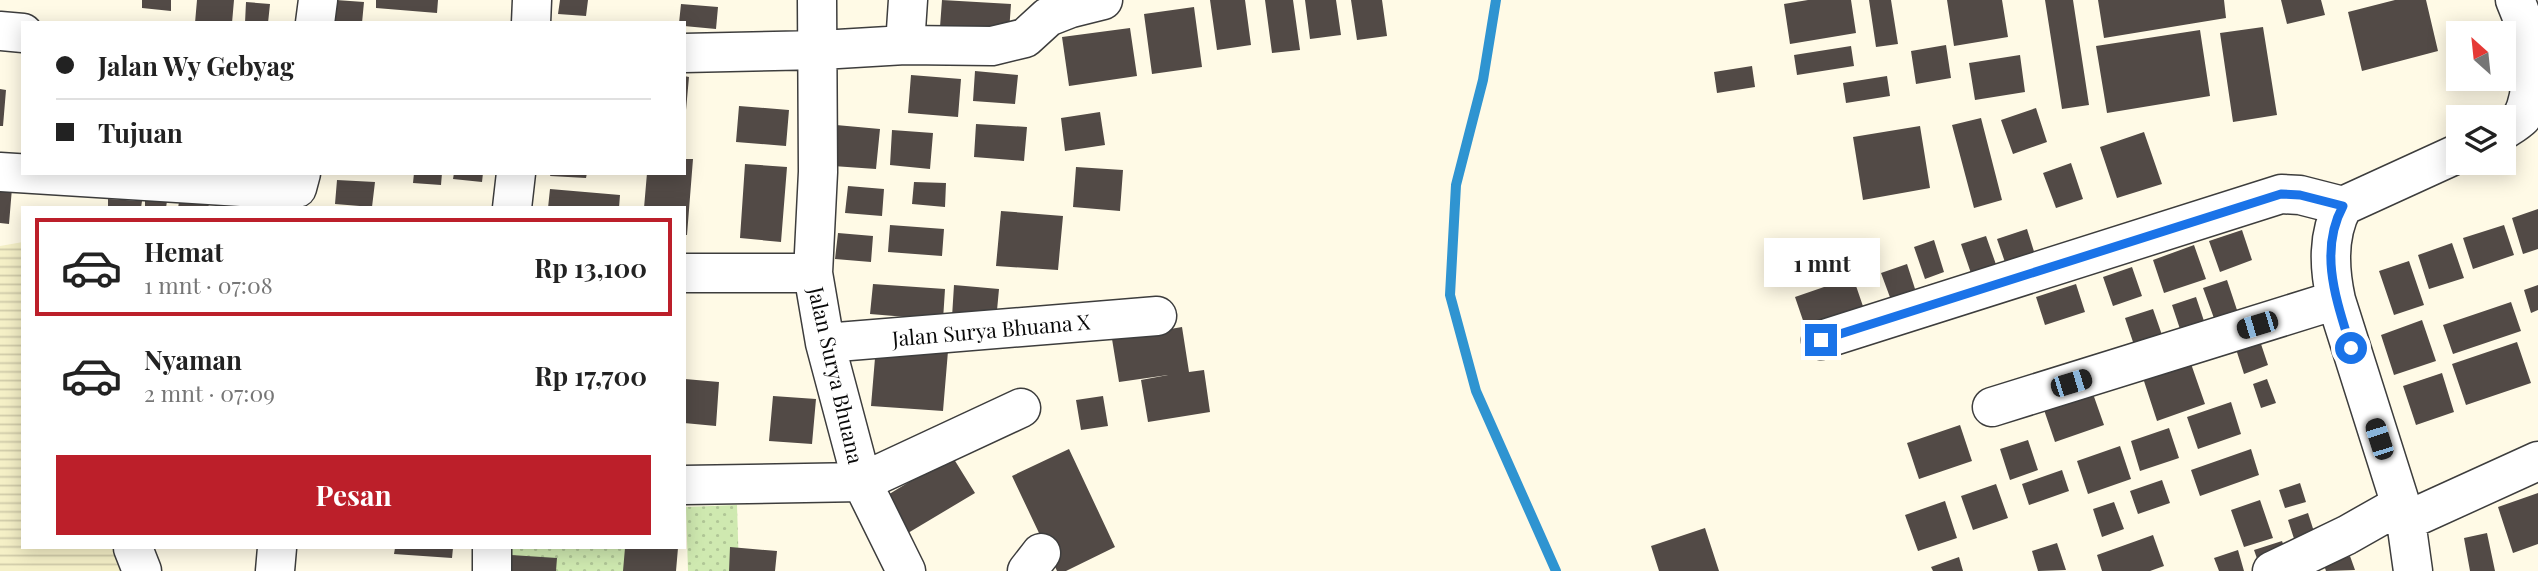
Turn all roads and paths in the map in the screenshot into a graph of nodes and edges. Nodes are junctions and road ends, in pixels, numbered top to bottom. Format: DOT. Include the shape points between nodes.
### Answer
graph roads {
  1 [pos="318,0"];
  2 [pos="532,0"];
  3 [pos="817,0"];
  4 [pos="908,0"];
  5 [pos="1103,0"];
  6 [pos="2527,16"];
  7 [pos="315,21"];
  8 [pos="531,21"];
  9 [pos="0,31"];
  10 [pos="21,33"];
  11 [pos="905,45"];
  12 [pos="819,50"];
  13 [pos="686,53"];
  14 [pos="2516,122"];
  15 [pos="2446,159"];
  16 [pos="0,172"];
  17 [pos="516,175"];
  18 [pos="299,180"];
  19 [pos="95,194"];
  20 [pos="512,206"];
  21 [pos="2343,206"];
  22 [pos="686,273"];
  23 [pos="813,273"];
  24 [pos="2336,300"];
  25 [pos="1157,316"];
  26 [pos="1821,340"];
  27 [pos="825,343"];
  28 [pos="1992,407"];
  29 [pos="1021,408"];
  30 [pos="2538,461"];
  31 [pos="862,482"];
  32 [pos="686,485"];
  33 [pos="2403,513"];
  34 [pos="132,549"];
  35 [pos="277,549"];
  36 [pos="492,549"];
  37 [pos="142,571"];
  38 [pos="275,571"];
  39 [pos="492,571"];
  40 [pos="906,571"];
  41 [pos="2272,571"];
  42 [pos="2413,571"];
  1 -- 7 [label="street"];
  2 -- 8 [label="street"];
  3 -- 12 [label="street, Jalan Surya Bhuana"];
  4 -- 11 [label="street"];
  5 -- 11 [label="street" via="1048,17 1014,42"];
  6 -- 14 [label="street" via="2536,55 2535,90 2531,104"];
  9 -- 10 [label="street"];
  11 -- 12 [label="street"];
  12 -- 13 [label="street"];
  12 -- 23 [label="street, Jalan Surya Bhuana"];
  15 -- 21 [label="street"];
  16 -- 19 [label="street"];
  17 -- 20 [label="street"];
  18 -- 19 [label="street" via="288,190"];
  21 -- 24 [label="street" via="2331,241"];
  21 -- 26 [label="street" via="2281,194"];
  22 -- 23 [label="street"];
  23 -- 27 [label="street, Jalan Surya Bhuana"];
  24 -- 28 [label="street"];
  24 -- 33 [label="street"];
  25 -- 27 [label="street, Jalan Surya Bhuana X"];
  27 -- 31 [label="street, Jalan Surya Bhuana"];
  29 -- 31 [label="street"];
  30 -- 33 [label="street"];
  31 -- 32 [label="street"];
  31 -- 40 [label="street, Jalan Surya Bhuana"];
  33 -- 41 [label="street"];
  33 -- 42 [label="street"];
  34 -- 37 [label="street"];
  35 -- 38 [label="street"];
  36 -- 39 [label="street"];
}
